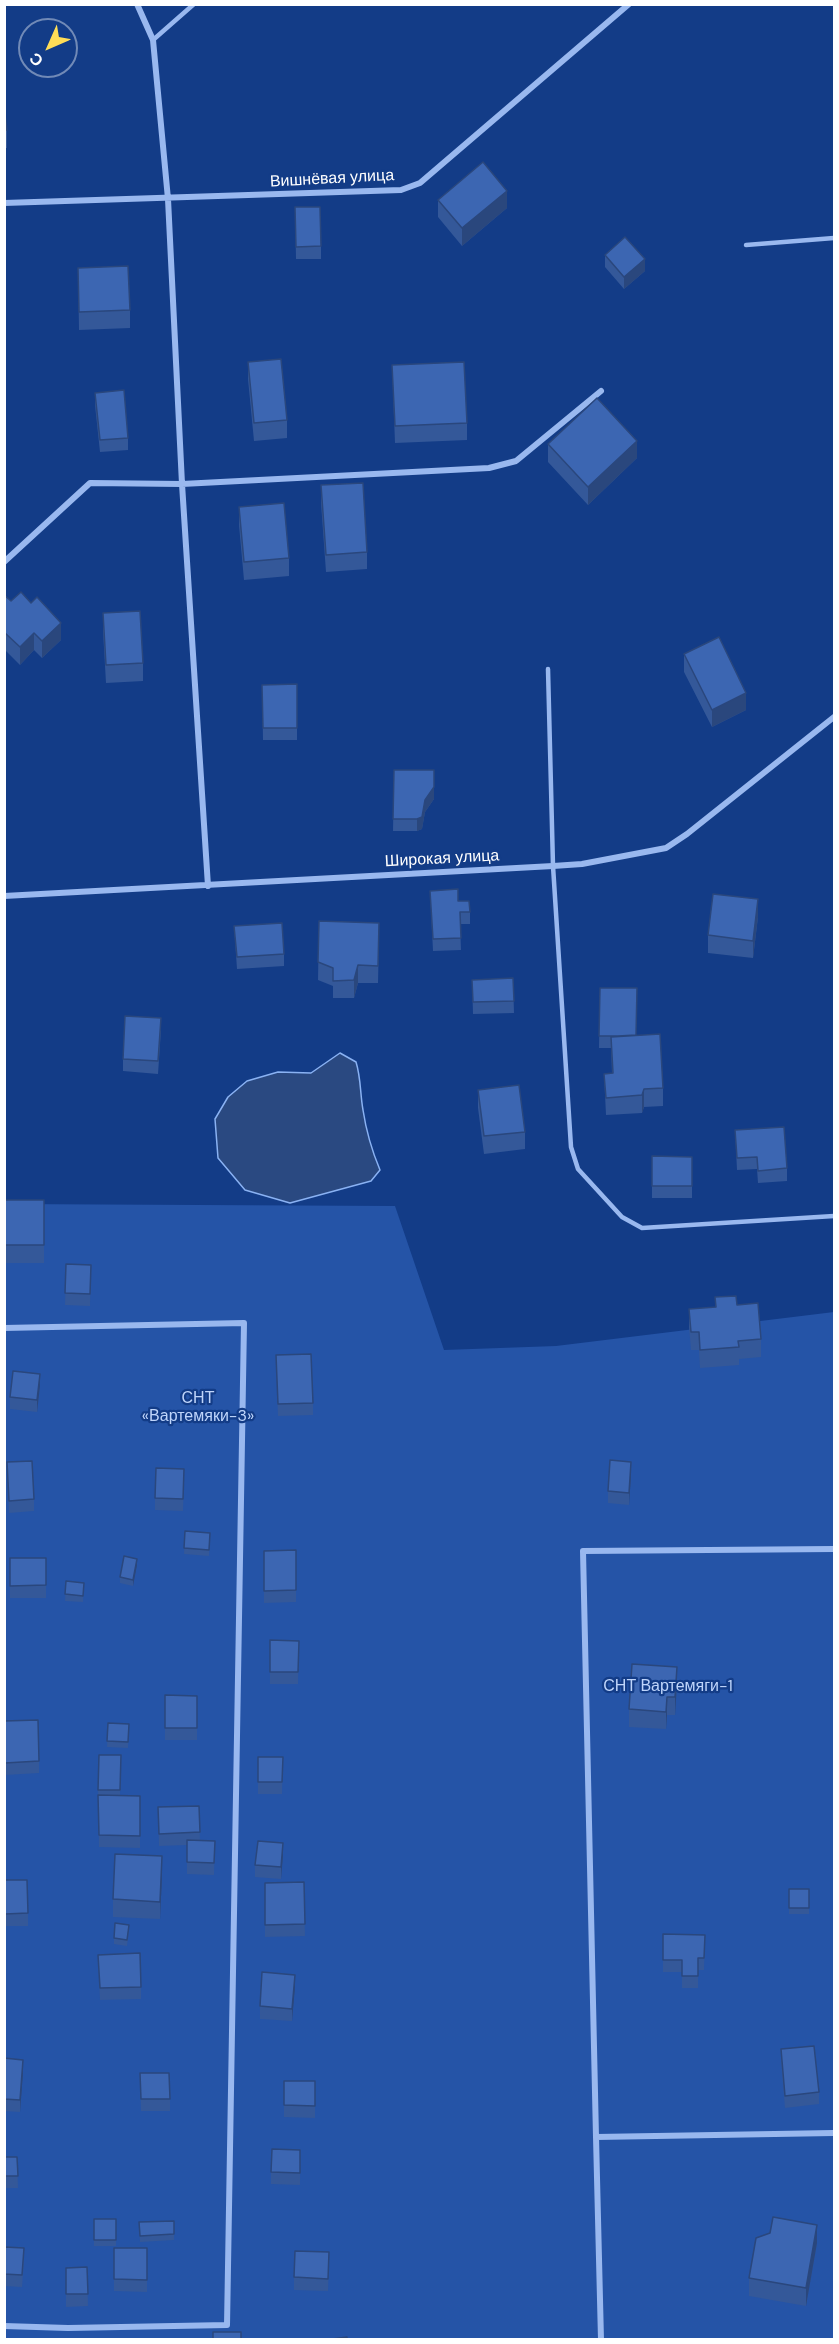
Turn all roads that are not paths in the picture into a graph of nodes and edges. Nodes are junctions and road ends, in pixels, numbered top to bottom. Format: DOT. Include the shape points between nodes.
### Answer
graph roads {
  1 [pos="137,4"];
  2 [pos="194,4"];
  3 [pos="629,4"];
  4 [pos="153,40"];
  5 [pos="168,199"];
  6 [pos="4,203"];
  7 [pos="834,238"];
  8 [pos="746,245"];
  9 [pos="601,391"];
  10 [pos="182,484"];
  11 [pos="4,562"];
  12 [pos="548,669"];
  13 [pos="834,717"];
  14 [pos="553,866"];
  15 [pos="208,886"];
  16 [pos="4,896"];
  17 [pos="834,1216"];
  18 [pos="4,1328"];
  19 [pos="834,1550"];
  20 [pos="834,2133"];
  21 [pos="596,2137"];
  22 [pos="4,2326"];
  23 [pos="601,2340"];
  1 -- 4 [label="street"];
  2 -- 4 [label="lane"];
  3 -- 5 [label="street, Вишнёвая улица" via="420,183 380,192"];
  4 -- 5 [label="street"];
  5 -- 6 [label="street, Вишнёвая улица"];
  5 -- 10 [label="street"];
  7 -- 8 [label="lane"];
  9 -- 10 [label="street" via="516,461 489,468"];
  10 -- 11 [label="street" via="90,483"];
  10 -- 15 [label="street"];
  12 -- 14 [label="lane"];
  13 -- 14 [label="street, Широкая улица" via="666,848"];
  14 -- 15 [label="street, Широкая улица"];
  14 -- 17 [label="lane" via="571,1147 578,1170 622,1217 642,1228"];
  15 -- 16 [label="street, Широкая улица"];
  18 -- 22 [label="street" via="244,1323 227,2325"];
  19 -- 21 [label="street" via="584,1551"];
  20 -- 21 [label="street"];
  21 -- 23 [label="street"];
}
